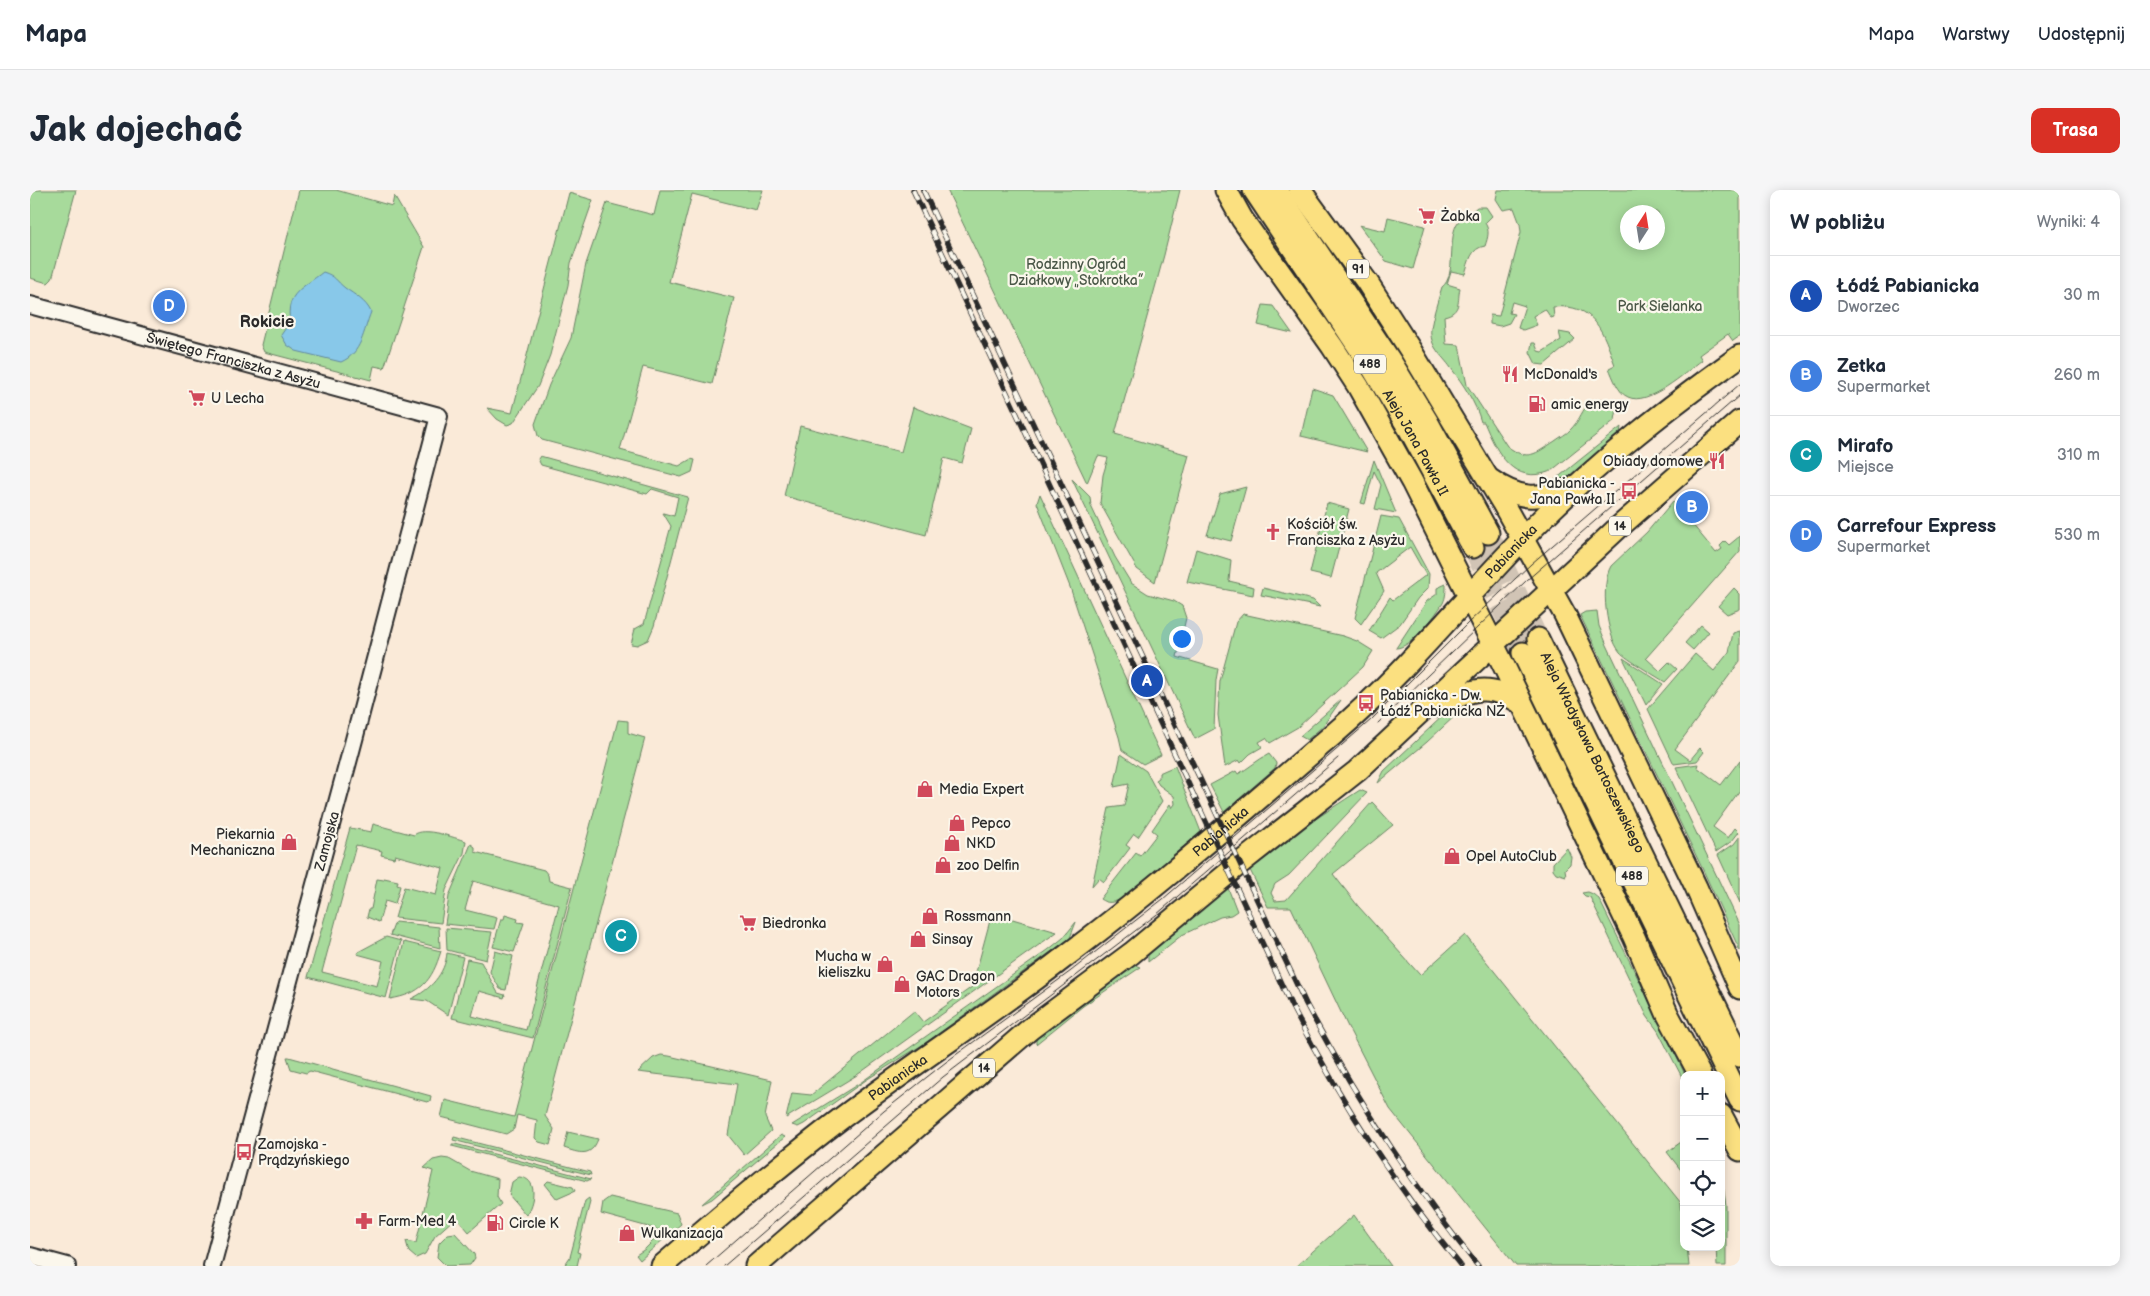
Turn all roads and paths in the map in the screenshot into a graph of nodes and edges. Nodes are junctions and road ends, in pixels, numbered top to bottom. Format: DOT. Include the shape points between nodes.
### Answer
graph roads {
  1 [pos="1226,190"];
  2 [pos="1254,190"];
  3 [pos="1276,190"];
  4 [pos="1300,190"];
  5 [pos="30,305"];
  6 [pos="1740,356"];
  7 [pos="438,416"];
  8 [pos="1740,421"];
  9 [pos="1487,479"];
  10 [pos="1576,487"];
  11 [pos="1522,539"];
  12 [pos="1551,590"];
  13 [pos="1469,595"];
  14 [pos="1493,645"];
  15 [pos="1521,703"];
  16 [pos="1421,713"];
  17 [pos="1740,988"];
  18 [pos="1740,1056"];
  19 [pos="1698,1071"];
  20 [pos="1740,1100"];
  21 [pos="1722,1116"];
  22 [pos="1740,1150"];
  23 [pos="30,1256"];
  24 [pos="67,1266"];
  25 [pos="212,1266"];
  26 [pos="662,1266"];
  27 [pos="756,1266"];
  1 -- 13 [label="main road" via="1242,220 1358,386 1412,482"];
  2 -- 3 [label="main road, Aleja Jana Pawła II / 488" via="1372,367 1481,540 1445,453 1391,362"];
  4 -- 9 [label="main road, 91" via="1367,282"];
  5 -- 7 [label="street, Świętego Franciszka z Asyżu"];
  6 -- 10 [label="main road, Pabianicka" via="1648,425"];
  7 -- 25 [label="street, Zamojska"];
  8 -- 12 [label="main road, 14"];
  9 -- 10 [label="main road" via="1524,496 1544,496"];
  9 -- 11 [label="main road"];
  10 -- 11 [label="main road, Pabianicka"];
  11 -- 12 [label="main road"];
  11 -- 13 [label="main road, Pabianicka"];
  12 -- 14 [label="main road, 14"];
  12 -- 17 [label="main road" via="1696,888"];
  13 -- 14 [label="main road"];
  13 -- 26 [label="main road, Pabianicka" via="1340,729 1194,854 1058,962 846,1115 731,1206"];
  14 -- 15 [label="main road"];
  14 -- 16 [label="main road, 14"];
  15 -- 16 [label="main road" via="1496,690 1478,688"];
  15 -- 19 [label="main road"];
  16 -- 27 [label="main road, 14" via="1357,770 1132,952 1030,1029"];
  18 -- 20 [label="main road, Aleja Władysława Bartoszewskiego / 488" via="1531,646"];
  21 -- 22 [label="main road"];
  23 -- 24 [label="street"];
}
